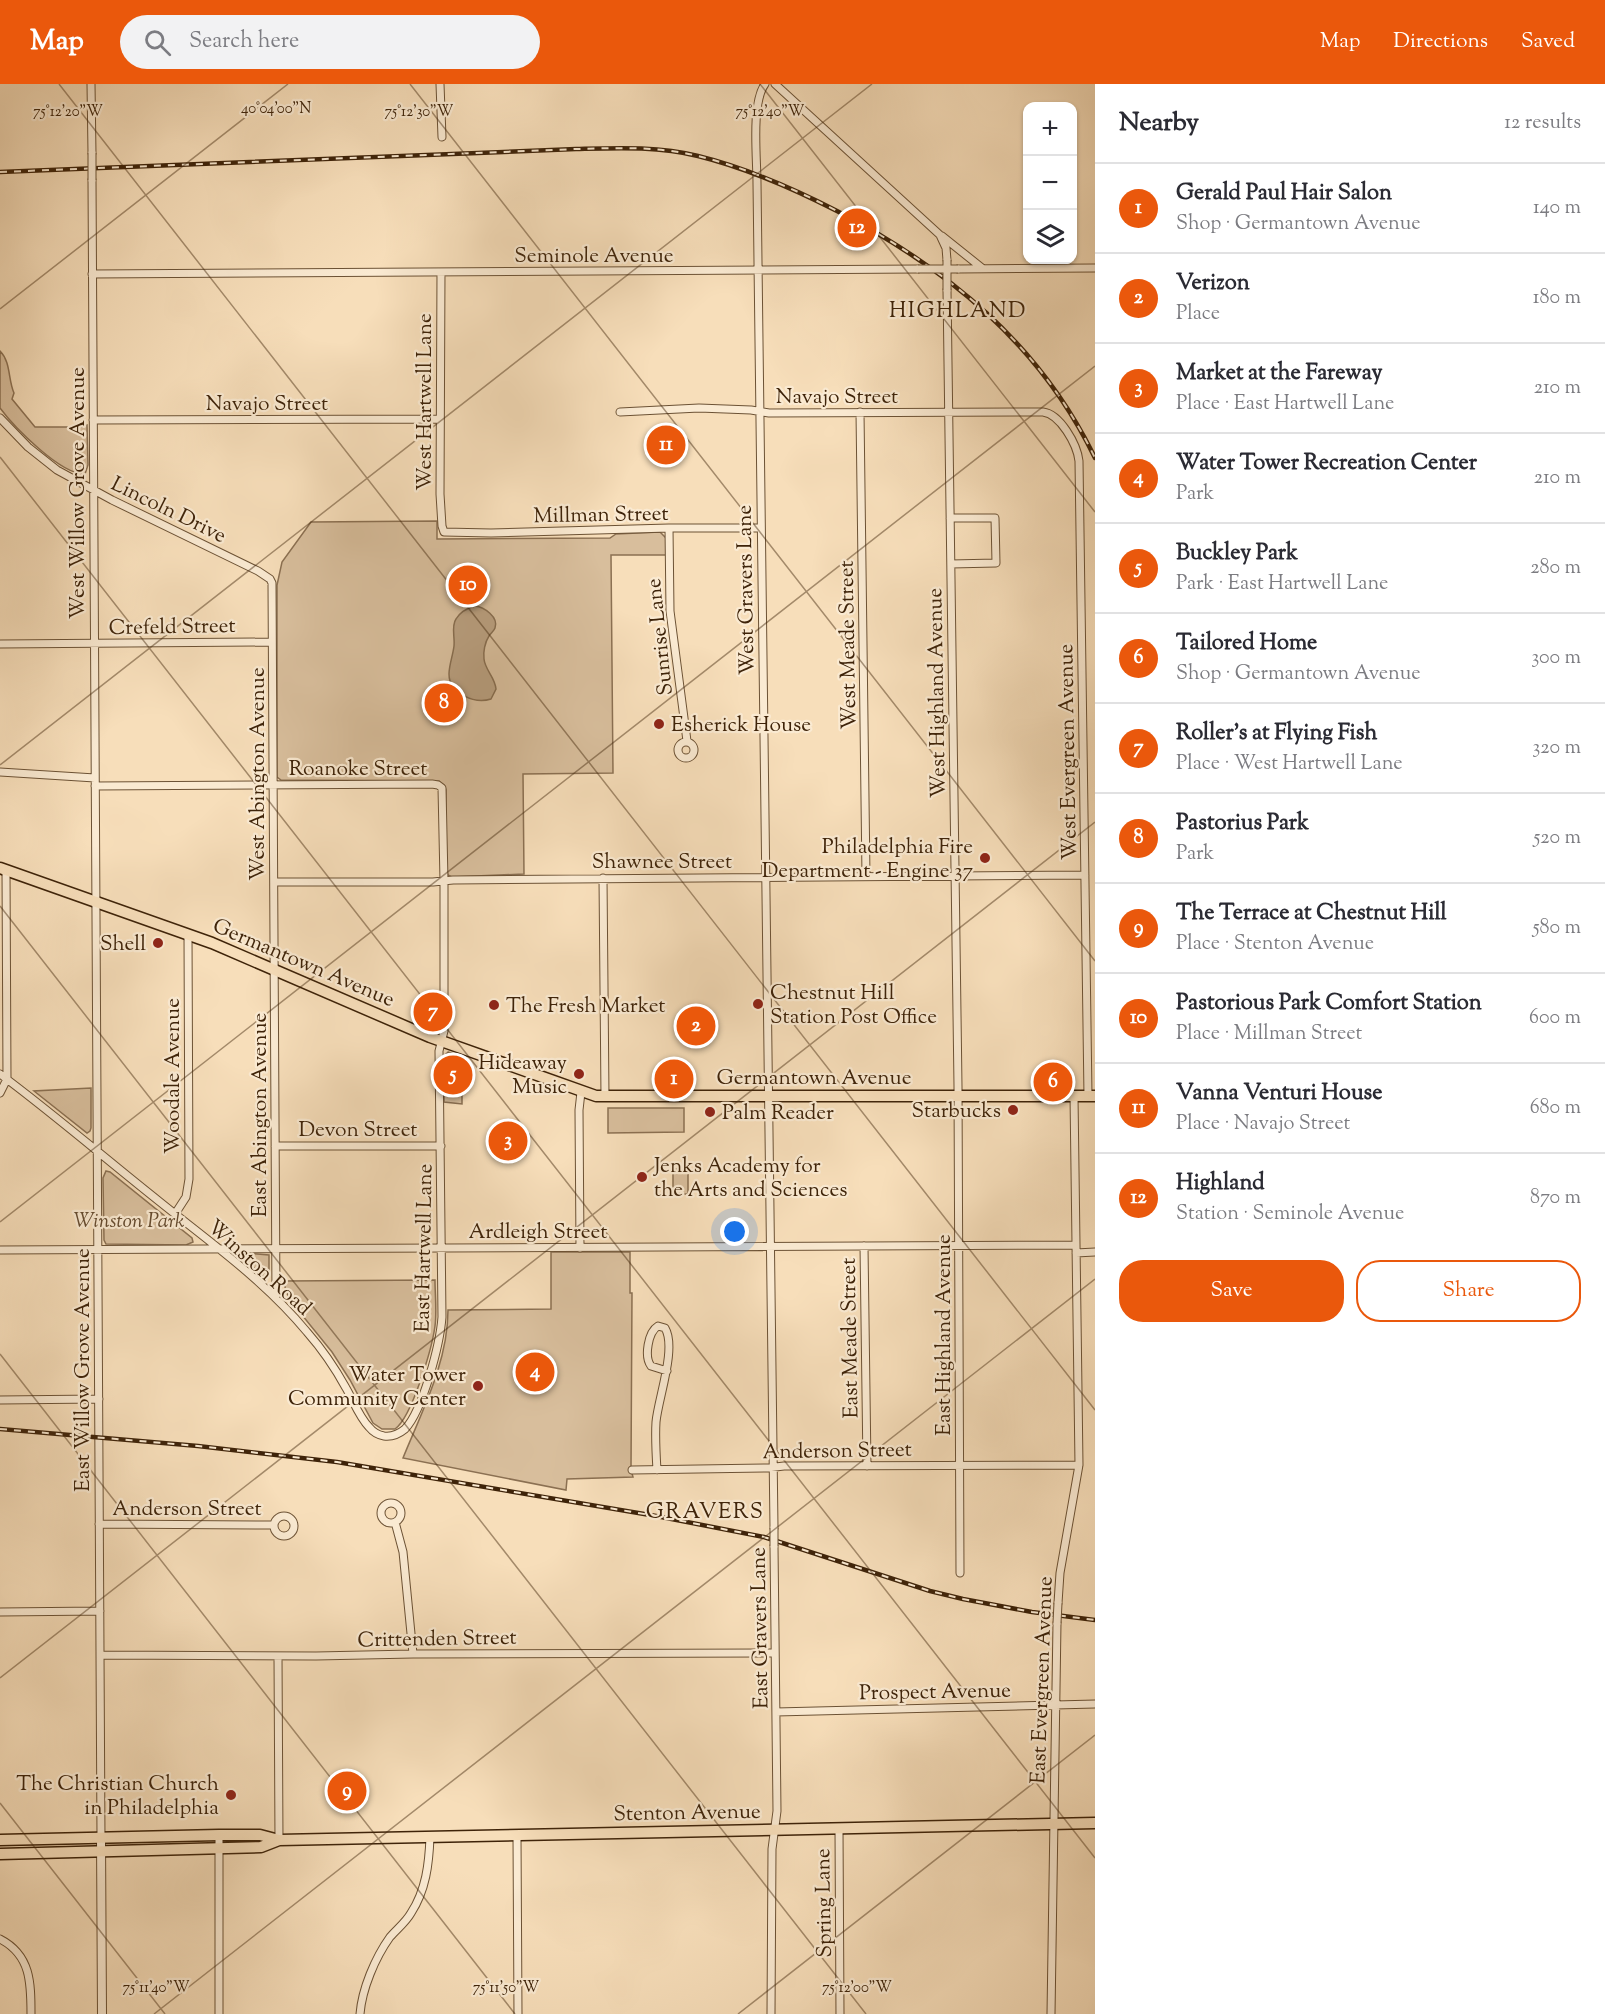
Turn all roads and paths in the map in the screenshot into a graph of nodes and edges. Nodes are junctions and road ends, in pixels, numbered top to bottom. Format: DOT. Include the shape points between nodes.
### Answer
graph roads {
  1 [pos="91,84"];
  2 [pos="440,84"];
  3 [pos="765,84"];
  4 [pos="775,84"];
  5 [pos="441,137"];
  6 [pos="940,235"];
  7 [pos="982,268"];
  8 [pos="1095,268"];
  9 [pos="947,269"];
  10 [pos="758,270"];
  11 [pos="441,272"];
  12 [pos="92,274"];
  13 [pos="759,411"];
  14 [pos="620,412"];
  15 [pos="860,412"];
  16 [pos="948,412"];
  17 [pos="1054,415"];
  18 [pos="0,419"];
  19 [pos="440,419"];
  20 [pos="93,420"];
  21 [pos="94,490"];
  22 [pos="950,518"];
  23 [pos="669,528"];
  24 [pos="760,528"];
  25 [pos="444,532"];
  26 [pos="951,564"];
  27 [pos="270,579"];
  28 [pos="272,642"];
  29 [pos="95,643"];
  30 [pos="0,644"];
  31 [pos="687,741"];
  32 [pos="0,772"];
  33 [pos="95,782"];
  34 [pos="274,785"];
  35 [pos="3,869"];
  36 [pos="1085,875"];
  37 [pos="866,876"];
  38 [pos="955,876"];
  39 [pos="765,877"];
  40 [pos="603,878"];
  41 [pos="444,881"];
  42 [pos="274,882"];
  43 [pos="96,901"];
  44 [pos="188,934"];
  45 [pos="274,969"];
  46 [pos="441,1041"];
  47 [pos="3,1077"];
  48 [pos="581,1092"];
  49 [pos="0,1093"];
  50 [pos="958,1096"];
  51 [pos="1074,1096"];
  52 [pos="1092,1096"];
  53 [pos="605,1097"];
  54 [pos="769,1097"];
  55 [pos="275,1146"];
  56 [pos="441,1146"];
  57 [pos="97,1152"];
  58 [pos="175,1214"];
  59 [pos="864,1246"];
  60 [pos="959,1246"];
  61 [pos="770,1247"];
  62 [pos="442,1248"];
  63 [pos="580,1248"];
  64 [pos="219,1249"];
  65 [pos="276,1249"];
  66 [pos="1076,1249"];
  67 [pos="0,1250"];
  68 [pos="98,1250"];
  69 [pos="1095,1252"];
  70 [pos="276,1298"];
  71 [pos="667,1371"];
  72 [pos="99,1399"];
  73 [pos="0,1400"];
  74 [pos="387,1436"];
  75 [pos="960,1465"];
  76 [pos="1079,1465"];
  77 [pos="867,1466"];
  78 [pos="773,1467"];
  79 [pos="632,1470"];
  80 [pos="657,1470"];
  81 [pos="395,1522"];
  82 [pos="99,1524"];
  83 [pos="274,1524"];
  84 [pos="960,1573"];
  85 [pos="100,1611"];
  86 [pos="0,1612"];
  87 [pos="775,1653"];
  88 [pos="413,1654"];
  89 [pos="100,1655"];
  90 [pos="278,1656"];
  91 [pos="1095,1704"];
  92 [pos="1056,1705"];
  93 [pos="776,1712"];
  94 [pos="1095,1823"];
  95 [pos="1054,1824"];
  96 [pos="839,1828"];
  97 [pos="775,1830"];
  98 [pos="219,1835"];
  99 [pos="517,1836"];
  100 [pos="101,1838"];
  101 [pos="430,1838"];
  102 [pos="0,1840"];
  103 [pos="279,1840"];
  104 [pos="220,1849"];
  105 [pos="102,1851"];
  106 [pos="0,1854"];
  107 [pos="0,1939"];
  108 [pos="32,2014"];
  109 [pos="102,2014"];
  110 [pos="219,2014"];
  111 [pos="360,2014"];
  112 [pos="518,2014"];
  113 [pos="771,2014"];
  114 [pos="840,2014"];
  115 [pos="1050,2014"];
  1 -- 12 [label="street, West Willow Grove Avenue, bridge"];
  2 -- 5 [label="street"];
  3 -- 10 [label="street, West Gravers Lane" via="757,109"];
  4 -- 6 [label="street"];
  6 -- 7 [label="street"];
  6 -- 9 [label="street, West Highland Avenue, bridge" via="946,248"];
  7 -- 8 [label="street, Seminole Avenue"];
  7 -- 9 [label="street, Seminole Avenue, bridge"];
  9 -- 10 [label="street, Seminole Avenue, bridge"];
  9 -- 16 [label="street, West Highland Avenue, bridge"];
  10 -- 11 [label="street, Seminole Avenue"];
  10 -- 13 [label="street, West Gravers Lane"];
  11 -- 12 [label="street, Seminole Avenue"];
  11 -- 19 [label="street, West Hartwell Lane"];
  12 -- 20 [label="street, West Willow Grove Avenue"];
  13 -- 14 [label="street, Navajo Street" via="699,408"];
  13 -- 15 [label="street, Navajo Street"];
  13 -- 24 [label="street, West Gravers Lane"];
  15 -- 16 [label="street, Navajo Street"];
  15 -- 37 [label="street, West Meade Street"];
  16 -- 17 [label="street, Navajo Street"];
  16 -- 22 [label="street, West Highland Avenue"];
  17 -- 36 [label="street, West Evergreen Avenue" via="1079,461"];
  18 -- 21 [label="street, Lincoln Drive" via="46,462"];
  19 -- 20 [label="street, Navajo Street"];
  19 -- 25 [label="street, West Hartwell Lane"];
  20 -- 21 [label="street, West Willow Grove Avenue"];
  21 -- 27 [label="street, Lincoln Drive"];
  21 -- 29 [label="street, West Willow Grove Avenue"];
  22 -- 26 [label="street, West Highland Avenue"];
  22 -- 26 [label="street" via="995,518 996,563"];
  23 -- 24 [label="street, Millman Street"];
  23 -- 25 [label="street, Millman Street"];
  23 -- 31 [label="street, Sunrise Lane" via="670,611"];
  24 -- 39 [label="street, West Gravers Lane"];
  26 -- 38 [label="street, West Highland Avenue"];
  27 -- 28 [label="street, West Abington Avenue"];
  28 -- 29 [label="street, Crefeld Street"];
  28 -- 34 [label="street, West Abington Avenue"];
  29 -- 30 [label="street, Crefeld Street"];
  29 -- 33 [label="street, West Willow Grove Avenue"];
  32 -- 33 [label="street, Roanoke Street"];
  33 -- 34 [label="street, Roanoke Street"];
  33 -- 43 [label="street, West Willow Grove Avenue"];
  34 -- 41 [label="street, Roanoke Street" via="440,786"];
  34 -- 42 [label="street, West Abington Avenue"];
  35 -- 43 [label="main road, Germantown Avenue"];
  35 -- 47 [label="street"];
  36 -- 38 [label="street, Shawnee Street"];
  36 -- 52 [label="street, West Evergreen Avenue"];
  37 -- 38 [label="street, Shawnee Street"];
  37 -- 39 [label="street, Shawnee Street"];
  38 -- 50 [label="street, West Highland Avenue"];
  39 -- 40 [label="street, Shawnee Street"];
  39 -- 54 [label="street, West Gravers Lane"];
  40 -- 41 [label="street, Shawnee Street"];
  40 -- 53 [label="street"];
  41 -- 42 [label="street, Shawnee Street"];
  41 -- 46 [label="street"];
  42 -- 45 [label="street, West Abington Avenue"];
  43 -- 44 [label="main road, Germantown Avenue"];
  43 -- 57 [label="street, East Willow Grove Avenue"];
  44 -- 45 [label="main road, Germantown Avenue"];
  44 -- 58 [label="street, Woodale Avenue" via="189,1179 186,1197"];
  45 -- 46 [label="main road, Germantown Avenue"];
  45 -- 55 [label="street, East Abington Avenue"];
  46 -- 48 [label="main road, Germantown Avenue"];
  46 -- 56 [label="street, East Hartwell Lane"];
  47 -- 49 [label="street"];
  47 -- 57 [label="street, Winston Road"];
  48 -- 53 [label="main road, Germantown Avenue"];
  48 -- 63 [label="street"];
  50 -- 51 [label="main road, Germantown Avenue"];
  50 -- 54 [label="main road, Germantown Avenue"];
  50 -- 60 [label="street, East Highland Avenue"];
  51 -- 52 [label="main road, Germantown Avenue"];
  51 -- 66 [label="street, East Evergreen Avenue"];
  53 -- 54 [label="main road, Germantown Avenue"];
  54 -- 61 [label="street, East Gravers Lane"];
  55 -- 56 [label="street, Devon Street"];
  55 -- 65 [label="street, East Abington Avenue"];
  56 -- 62 [label="street, East Hartwell Lane"];
  57 -- 58 [label="street, Winston Road"];
  57 -- 68 [label="street, East Willow Grove Avenue"];
  58 -- 64 [label="street, Winston Road"];
  59 -- 60 [label="street, Ardleigh Street"];
  59 -- 61 [label="street, Ardleigh Street"];
  59 -- 77 [label="street, East Meade Street"];
  60 -- 66 [label="street, Ardleigh Street"];
  60 -- 75 [label="street, East Highland Avenue"];
  61 -- 63 [label="street, Ardleigh Street"];
  61 -- 78 [label="street, East Gravers Lane"];
  62 -- 63 [label="street, Ardleigh Street"];
  62 -- 65 [label="street, Ardleigh Street"];
  62 -- 74 [label="street, East Hartwell Lane" via="442,1317 434,1359 410,1422 399,1434"];
  64 -- 65 [label="street, Ardleigh Street"];
  64 -- 68 [label="street, Ardleigh Street"];
  64 -- 70 [label="street, Winston Road"];
  65 -- 70 [label="street, East Abington Avenue"];
  66 -- 69 [label="street, Ardleigh Street"];
  66 -- 76 [label="street, East Evergreen Avenue"];
  67 -- 68 [label="street, Ardleigh Street"];
  68 -- 72 [label="street, East Willow Grove Avenue"];
  70 -- 74 [label="street, Winston Road" via="321,1350 368,1427"];
  71 -- 71 [label="street" via="651,1366 648,1360 650,1335 658,1326 669,1335"];
  71 -- 80 [label="street" via="656,1422"];
  72 -- 73 [label="street"];
  72 -- 82 [label="street, East Willow Grove Avenue"];
  75 -- 76 [label="street, Anderson Street"];
  75 -- 77 [label="street, Anderson Street"];
  75 -- 84 [label="street, East Highland Avenue"];
  76 -- 92 [label="street, East Evergreen Avenue, bridge" via="1059,1573"];
  77 -- 78 [label="street, Anderson Street"];
  78 -- 80 [label="street, Anderson Street"];
  78 -- 87 [label="street, East Gravers Lane, bridge"];
  79 -- 80 [label="street, Anderson Street"];
  81 -- 88 [label="street" via="403,1552"];
  82 -- 83 [label="street, Anderson Street"];
  82 -- 85 [label="street, East Willow Grove Avenue"];
  85 -- 86 [label="street"];
  85 -- 89 [label="street, East Willow Grove Avenue"];
  87 -- 88 [label="street, Crittenden Street"];
  87 -- 93 [label="street, East Gravers Lane"];
  88 -- 90 [label="street, Crittenden Street"];
  89 -- 90 [label="street, Crittenden Street"];
  89 -- 100 [label="street, East Willow Grove Avenue"];
  90 -- 103 [label="street"];
  91 -- 92 [label="street, Prospect Avenue"];
  92 -- 93 [label="street, Prospect Avenue"];
  92 -- 95 [label="street, East Evergreen Avenue"];
  93 -- 97 [label="street, East Gravers Lane"];
  94 -- 95 [label="main road, Stenton Avenue"];
  95 -- 96 [label="main road, Stenton Avenue"];
  95 -- 115 [label="street, East Evergreen Avenue"];
  96 -- 97 [label="main road, Stenton Avenue"];
  96 -- 114 [label="street, Spring Lane"];
  97 -- 99 [label="main road, Stenton Avenue"];
  97 -- 113 [label="street, East Gravers Lane"];
  98 -- 100 [label="main road, Stenton Avenue"];
  98 -- 103 [label="main road, Stenton Avenue" via="260,1835"];
  98 -- 104 [label="street"];
  99 -- 101 [label="main road, Stenton Avenue"];
  99 -- 112 [label="street"];
  100 -- 102 [label="main road, Stenton Avenue"];
  100 -- 105 [label="street"];
  101 -- 103 [label="main road, Stenton Avenue"];
  101 -- 111 [label="street" via="422,1890 411,1913 380,1953"];
  103 -- 104 [label="main road, Stenton Avenue" via="261,1847"];
  104 -- 105 [label="main road, Stenton Avenue"];
  104 -- 110 [label="street"];
  105 -- 106 [label="main road, Stenton Avenue"];
  105 -- 109 [label="street"];
  107 -- 108 [label="street" via="16,1951 27,1967"];
}
